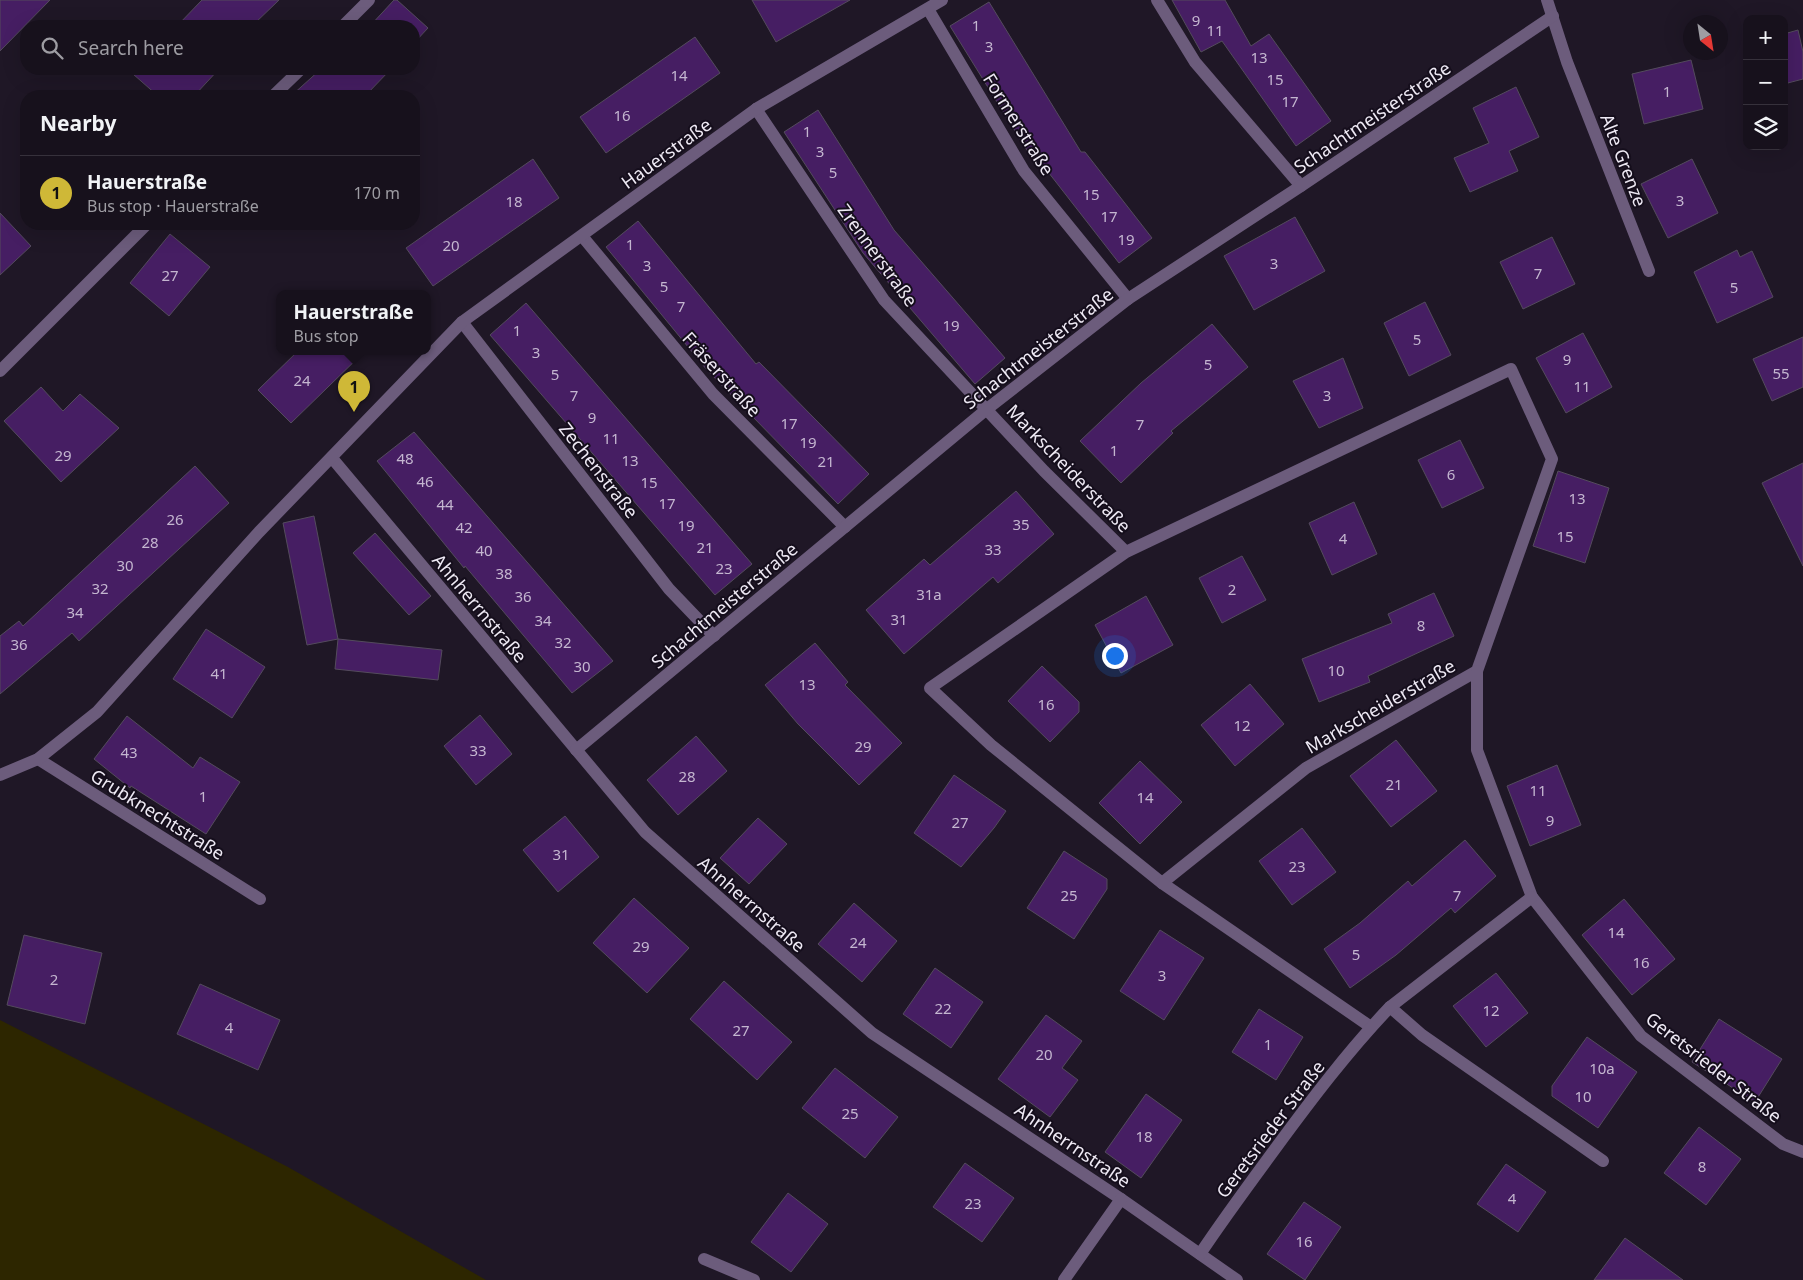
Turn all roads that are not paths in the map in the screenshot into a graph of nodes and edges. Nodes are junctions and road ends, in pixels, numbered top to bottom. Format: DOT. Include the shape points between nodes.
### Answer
graph roads {
  1 [pos="369,0"];
  2 [pos="942,0"];
  3 [pos="1156,0"];
  4 [pos="1547,0"];
  5 [pos="928,9"];
  6 [pos="1553,16"];
  7 [pos="349,20"];
  8 [pos="295,75"];
  9 [pos="280,90"];
  10 [pos="756,109"];
  11 [pos="1300,186"];
  12 [pos="141,230"];
  13 [pos="582,236"];
  14 [pos="1649,271"];
  15 [pos="1128,299"];
  16 [pos="462,322"];
  17 [pos="431,354"];
  18 [pos="430,355"];
  19 [pos="0,371"];
  20 [pos="987,410"];
  21 [pos="332,458"];
  22 [pos="845,527"];
  23 [pos="1126,552"];
  24 [pos="714,636"];
  25 [pos="1477,671"];
  26 [pos="576,750"];
  27 [pos="38,759"];
  28 [pos="0,775"];
  29 [pos="1162,883"];
  30 [pos="1532,897"];
  31 [pos="260,899"];
  32 [pos="1390,1007"];
  33 [pos="1371,1027"];
  34 [pos="1803,1152"];
  35 [pos="1603,1161"];
  36 [pos="1121,1198"];
  37 [pos="1200,1254"];
  38 [pos="704,1259"];
  39 [pos="754,1280"];
  40 [pos="1064,1280"];
  41 [pos="1237,1280"];
  1 -- 7 [label="street"];
  2 -- 5 [label="street, Hauerstraße"];
  3 -- 11 [label="street" via="1195,62"];
  4 -- 6 [label="street, Alte Grenze"];
  5 -- 10 [label="street, Hauerstraße"];
  5 -- 15 [label="street, Formerstraße" via="1024,171"];
  6 -- 11 [label="street, Schachtmeisterstraße"];
  6 -- 14 [label="street, Alte Grenze" via="1567,62"];
  8 -- 9 [label="street"];
  10 -- 13 [label="street, Hauerstraße"];
  10 -- 20 [label="street, Zrennerstraße" via="884,300"];
  11 -- 15 [label="street, Schachtmeisterstraße"];
  12 -- 19 [label="street"];
  13 -- 16 [label="street, Hauerstraße"];
  13 -- 22 [label="street, Fräserstraße" via="713,394"];
  15 -- 20 [label="street, Schachtmeisterstraße"];
  16 -- 17 [label="street, Hauerstraße"];
  16 -- 24 [label="street, Zechenstraße" via="669,588"];
  18 -- 21 [label="street, Hauerstraße"];
  20 -- 22 [label="street, Schachtmeisterstraße"];
  20 -- 23 [label="street, Markscheiderstraße"];
  21 -- 26 [label="street, Ahnherrnstraße"];
  21 -- 27 [label="street, Hauerstraße" via="259,532 97,712"];
  22 -- 24 [label="street, Schachtmeisterstraße"];
  23 -- 25 [label="street, Markscheiderstraße" via="1511,369 1552,459"];
  23 -- 29 [label="street, Markscheiderstraße" via="930,688 992,745"];
  24 -- 26 [label="street, Schachtmeisterstraße"];
  25 -- 29 [label="street, Markscheiderstraße" via="1306,768"];
  25 -- 30 [label="street, Geretsrieder Straße" via="1477,750"];
  26 -- 36 [label="street, Ahnherrnstraße" via="646,832 872,1033"];
  27 -- 28 [label="street, Hauerstraße"];
  27 -- 31 [label="street, Grubknechtstraße"];
  29 -- 33 [label="street"];
  30 -- 32 [label="street, Geretsrieder Straße"];
  30 -- 34 [label="street, Geretsrieder Straße" via="1641,1036 1784,1144"];
  32 -- 33 [label="street, Geretsrieder Straße"];
  32 -- 35 [label="street" via="1422,1035"];
  33 -- 37 [label="street, Geretsrieder Straße" via="1315,1095"];
  36 -- 37 [label="street, Ahnherrnstraße"];
  36 -- 40 [label="street"];
  37 -- 41 [label="street, Ahnherrnstraße"];
  38 -- 39 [label="street"];
}
